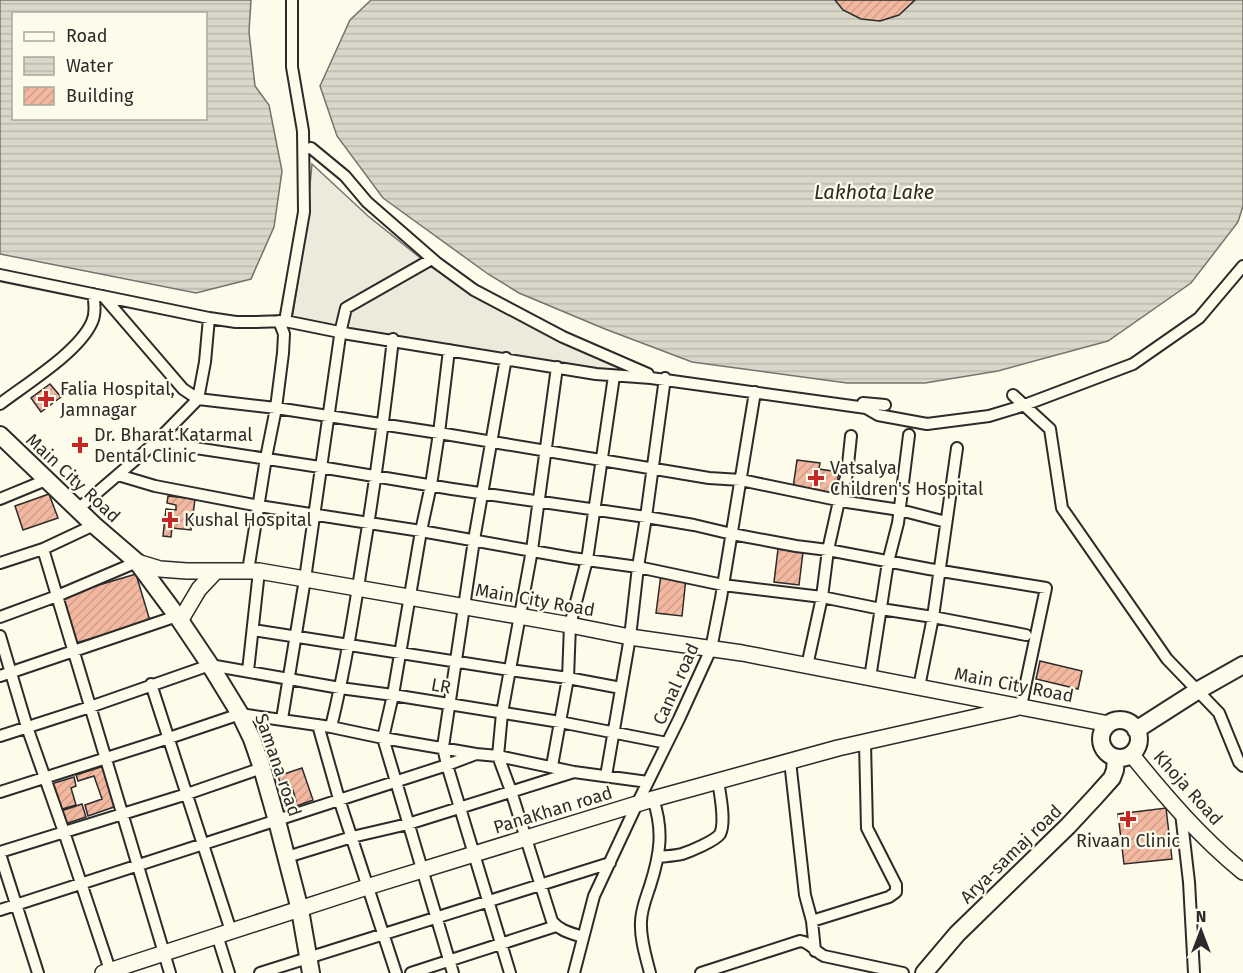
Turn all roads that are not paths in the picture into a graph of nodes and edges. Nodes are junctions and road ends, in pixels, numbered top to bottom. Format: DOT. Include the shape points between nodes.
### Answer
graph roads {
  1 [pos="292,0"];
  2 [pos="311,148"];
  3 [pos="432,259"];
  4 [pos="1243,266"];
  5 [pos="0,275"];
  6 [pos="98,295"];
  7 [pos="209,318"];
  8 [pos="282,321"];
  9 [pos="341,331"];
  10 [pos="393,340"];
  11 [pos="449,350"];
  12 [pos="506,359"];
  13 [pos="557,367"];
  14 [pos="614,376"];
  15 [pos="664,379"];
  16 [pos="755,392"];
  17 [pos="1013,395"];
  18 [pos="198,399"];
  19 [pos="0,404"];
  20 [pos="885,405"];
  21 [pos="1025,405"];
  22 [pos="276,408"];
  23 [pos="329,417"];
  24 [pos="382,425"];
  25 [pos="439,433"];
  26 [pos="0,435"];
  27 [pos="909,435"];
  28 [pos="851,436"];
  29 [pos="156,442"];
  30 [pos="491,442"];
  31 [pos="957,448"];
  32 [pos="546,450"];
  33 [pos="266,458"];
  34 [pos="602,460"];
  35 [pos="320,467"];
  36 [pos="653,469"];
  37 [pos="118,475"];
  38 [pos="376,476"];
  39 [pos="46,480"];
  40 [pos="741,480"];
  41 [pos="431,486"];
  42 [pos="483,492"];
  43 [pos="0,499"];
  44 [pos="539,501"];
  45 [pos="839,501"];
  46 [pos="259,506"];
  47 [pos="78,509"];
  48 [pos="594,509"];
  49 [pos="900,510"];
  50 [pos="314,514"];
  51 [pos="646,517"];
  52 [pos="369,522"];
  53 [pos="946,522"];
  54 [pos="94,525"];
  55 [pos="421,531"];
  56 [pos="732,534"];
  57 [pos="474,540"];
  58 [pos="43,549"];
  59 [pos="532,550"];
  60 [pos="828,550"];
  61 [pos="587,560"];
  62 [pos="137,562"];
  63 [pos="888,562"];
  64 [pos="0,563"];
  65 [pos="638,567"];
  66 [pos="216,571"];
  67 [pos="254,571"];
  68 [pos="939,571"];
  69 [pos="304,579"];
  70 [pos="723,585"];
  71 [pos="358,589"];
  72 [pos="57,596"];
  73 [pos="410,597"];
  74 [pos="822,597"];
  75 [pos="465,607"];
  76 [pos="881,609"];
  77 [pos="0,617"];
  78 [pos="520,617"];
  79 [pos="933,617"];
  80 [pos="179,618"];
  81 [pos="570,626"];
  82 [pos="253,630"];
  83 [pos="1026,635"];
  84 [pos="0,636"];
  85 [pos="294,637"];
  86 [pos="630,637"];
  87 [pos="348,645"];
  88 [pos="711,649"];
  89 [pos="74,652"];
  90 [pos="400,653"];
  91 [pos="456,662"];
  92 [pos="210,665"];
  93 [pos="1243,665"];
  94 [pos="807,666"];
  95 [pos="510,670"];
  96 [pos="248,671"];
  97 [pos="5,674"];
  98 [pos="568,678"];
  99 [pos="870,678"];
  100 [pos="288,679"];
  101 [pos="152,684"];
  102 [pos="919,687"];
  103 [pos="340,688"];
  104 [pos="621,688"];
  105 [pos="1197,691"];
  106 [pos="393,695"];
  107 [pos="450,705"];
  108 [pos="1021,706"];
  109 [pos="90,707"];
  110 [pos="502,713"];
  111 [pos="240,714"];
  112 [pos="282,719"];
  113 [pos="560,722"];
  114 [pos="1109,723"];
  115 [pos="318,725"];
  116 [pos="331,726"];
  117 [pos="27,727"];
  118 [pos="1136,730"];
  119 [pos="613,733"];
  120 [pos="0,736"];
  121 [pos="169,738"];
  122 [pos="383,738"];
  123 [pos="667,743"];
  124 [pos="865,743"];
  125 [pos="444,747"];
  126 [pos="476,754"];
  127 [pos="498,756"];
  128 [pos="1123,756"];
  129 [pos="105,758"];
  130 [pos="790,761"];
  131 [pos="447,765"];
  132 [pos="552,766"];
  133 [pos="1243,766"];
  134 [pos="262,768"];
  135 [pos="574,772"];
  136 [pos="606,776"];
  137 [pos="44,778"];
  138 [pos="718,781"];
  139 [pos="395,782"];
  140 [pos="648,782"];
  141 [pos="511,791"];
  142 [pos="0,792"];
  143 [pos="187,794"];
  144 [pos="339,799"];
  145 [pos="653,799"];
  146 [pos="637,804"];
  147 [pos="460,807"];
  148 [pos="1181,813"];
  149 [pos="122,814"];
  150 [pos="278,821"];
  151 [pos="408,824"];
  152 [pos="64,832"];
  153 [pos="352,837"];
  154 [pos="526,838"];
  155 [pos="204,844"];
  156 [pos="0,853"];
  157 [pos="473,855"];
  158 [pos="287,857"];
  159 [pos="658,857"];
  160 [pos="610,863"];
  161 [pos="138,865"];
  162 [pos="422,870"];
  163 [pos="1243,872"];
  164 [pos="81,883"];
  165 [pos="541,886"];
  166 [pos="367,887"];
  167 [pos="488,901"];
  168 [pos="16,904"];
  169 [pos="0,910"];
  170 [pos="300,910"];
  171 [pos="437,917"];
  172 [pos="812,921"];
  173 [pos="556,926"];
  174 [pos="224,933"];
  175 [pos="384,934"];
  176 [pos="583,937"];
  177 [pos="501,945"];
  178 [pos="815,951"];
  179 [pos="164,953"];
  180 [pos="450,961"];
  181 [pos="310,965"];
  182 [pos="108,972"];
  183 [pos="571,972"];
  184 [pos="38,973"];
  185 [pos="170,973"];
  186 [pos="229,973"];
  187 [pos="260,973"];
  188 [pos="396,973"];
  189 [pos="411,973"];
  190 [pos="453,973"];
  191 [pos="510,973"];
  192 [pos="650,973"];
  193 [pos="701,973"];
  194 [pos="903,973"];
  195 [pos="924,973"];
  196 [pos="1194,973"];
  1 -- 8 [label="street" via="292,68 303,131 304,212"];
  2 -- 3 [label="street"];
  3 -- 9 [label="street" via="346,308"];
  3 -- 15 [label="street" via="474,290 553,332"];
  4 -- 21 [label="street" via="1199,318 1133,364"];
  5 -- 6 [label="street"];
  6 -- 7 [label="street"];
  6 -- 18 [label="street" via="183,389"];
  6 -- 19 [label="street" via="84,336"];
  7 -- 8 [label="street"];
  7 -- 18 [label="street"];
  8 -- 9 [label="street"];
  8 -- 22 [label="street" via="285,343"];
  9 -- 10 [label="street"];
  9 -- 23 [label="street"];
  10 -- 11 [label="street"];
  10 -- 24 [label="street"];
  11 -- 12 [label="street"];
  11 -- 25 [label="street"];
  12 -- 13 [label="street"];
  12 -- 30 [label="street"];
  13 -- 14 [label="street"];
  13 -- 32 [label="street"];
  14 -- 15 [label="street"];
  14 -- 34 [label="street"];
  15 -- 16 [label="street"];
  15 -- 36 [label="street"];
  16 -- 20 [label="street"];
  16 -- 21 [label="street" via="866,408 878,415 927,424 989,416"];
  16 -- 40 [label="street, Canal road"];
  17 -- 21 [label="street"];
  18 -- 22 [label="street"];
  18 -- 29 [label="street"];
  21 -- 105 [label="street" via="1050,429 1062,508 1167,658"];
  22 -- 23 [label="street"];
  22 -- 33 [label="street"];
  23 -- 24 [label="street"];
  23 -- 35 [label="street"];
  24 -- 25 [label="street"];
  24 -- 38 [label="street"];
  25 -- 30 [label="street"];
  25 -- 41 [label="street"];
  26 -- 39 [label="main road, Main City Road"];
  27 -- 49 [label="street"];
  28 -- 45 [label="street"];
  29 -- 33 [label="street"];
  29 -- 37 [label="street"];
  30 -- 32 [label="street"];
  30 -- 42 [label="street"];
  31 -- 53 [label="street"];
  32 -- 34 [label="street"];
  32 -- 44 [label="street"];
  33 -- 35 [label="street"];
  33 -- 46 [label="street"];
  34 -- 36 [label="street"];
  34 -- 48 [label="street"];
  35 -- 38 [label="street"];
  35 -- 50 [label="street"];
  36 -- 40 [label="street"];
  36 -- 51 [label="street"];
  37 -- 46 [label="street"];
  37 -- 47 [label="street"];
  38 -- 41 [label="street"];
  38 -- 52 [label="street"];
  39 -- 43 [label="street"];
  39 -- 47 [label="main road, Main City Road"];
  40 -- 45 [label="street"];
  40 -- 56 [label="street, Canal road"];
  41 -- 42 [label="street"];
  41 -- 55 [label="street"];
  42 -- 44 [label="street"];
  42 -- 57 [label="street"];
  44 -- 48 [label="street"];
  44 -- 59 [label="street"];
  45 -- 49 [label="street"];
  45 -- 60 [label="street"];
  46 -- 50 [label="street"];
  46 -- 67 [label="street"];
  47 -- 54 [label="main road, Main City Road"];
  48 -- 51 [label="street"];
  48 -- 61 [label="street"];
  49 -- 53 [label="street"];
  49 -- 63 [label="street"];
  50 -- 52 [label="street"];
  50 -- 69 [label="street"];
  51 -- 56 [label="street"];
  51 -- 65 [label="street"];
  52 -- 55 [label="street"];
  52 -- 71 [label="street"];
  53 -- 68 [label="street"];
  54 -- 58 [label="street"];
  54 -- 62 [label="main road, Main City Road"];
  55 -- 57 [label="street"];
  55 -- 73 [label="street"];
  56 -- 60 [label="street"];
  56 -- 70 [label="street, Canal road"];
  57 -- 59 [label="street"];
  57 -- 75 [label="street"];
  58 -- 64 [label="street"];
  58 -- 72 [label="street"];
  59 -- 61 [label="street"];
  59 -- 78 [label="street"];
  60 -- 63 [label="street"];
  60 -- 74 [label="street"];
  61 -- 65 [label="street"];
  61 -- 81 [label="street"];
  62 -- 66 [label="street, Main City Road" via="160,569"];
  62 -- 72 [label="street"];
  62 -- 80 [label="main road, Samana road"];
  63 -- 68 [label="street"];
  63 -- 76 [label="street"];
  65 -- 70 [label="street"];
  65 -- 86 [label="street"];
  66 -- 67 [label="street, Main City Road"];
  66 -- 80 [label="street"];
  67 -- 69 [label="street, Main City Road"];
  67 -- 82 [label="street"];
  68 -- 79 [label="street"];
  68 -- 108 [label="street" via="1046,588"];
  69 -- 71 [label="street, Main City Road"];
  69 -- 85 [label="street"];
  70 -- 74 [label="street"];
  70 -- 88 [label="street, Canal road"];
  71 -- 73 [label="street, Main City Road"];
  71 -- 87 [label="street"];
  72 -- 77 [label="street"];
  72 -- 89 [label="street"];
  73 -- 75 [label="street, Main City Road"];
  73 -- 90 [label="street"];
  74 -- 76 [label="street"];
  74 -- 94 [label="street"];
  75 -- 78 [label="street, Main City Road"];
  75 -- 91 [label="street"];
  76 -- 79 [label="street"];
  76 -- 99 [label="street"];
  78 -- 81 [label="street, Main City Road"];
  78 -- 95 [label="street"];
  79 -- 83 [label="street"];
  79 -- 102 [label="street"];
  80 -- 89 [label="street"];
  80 -- 92 [label="main road, Samana road"];
  81 -- 86 [label="street, Main City Road"];
  81 -- 98 [label="street"];
  82 -- 85 [label="street"];
  82 -- 96 [label="street"];
  84 -- 97 [label="street"];
  85 -- 87 [label="street"];
  85 -- 100 [label="street"];
  86 -- 88 [label="street, Main City Road"];
  86 -- 104 [label="street"];
  87 -- 90 [label="street"];
  87 -- 103 [label="street"];
  88 -- 94 [label="street, Main City Road"];
  88 -- 123 [label="street, Canal road"];
  89 -- 97 [label="street"];
  89 -- 109 [label="street"];
  90 -- 91 [label="street"];
  90 -- 106 [label="street"];
  91 -- 95 [label="street"];
  91 -- 107 [label="street"];
  92 -- 96 [label="street, LR"];
  92 -- 101 [label="street"];
  92 -- 111 [label="main road, Samana road"];
  93 -- 105 [label="main road"];
  94 -- 99 [label="street, Main City Road"];
  95 -- 98 [label="street"];
  95 -- 110 [label="street"];
  96 -- 100 [label="street, LR"];
  97 -- 117 [label="street"];
  98 -- 104 [label="street"];
  98 -- 113 [label="street"];
  99 -- 102 [label="street, Main City Road"];
  100 -- 103 [label="street, LR"];
  100 -- 112 [label="street"];
  101 -- 109 [label="street"];
  101 -- 121 [label="street"];
  102 -- 108 [label="street, Main City Road"];
  103 -- 106 [label="street, LR"];
  103 -- 116 [label="street"];
  104 -- 119 [label="street"];
  105 -- 118 [label="main road"];
  105 -- 133 [label="street" via="1219,713"];
  106 -- 107 [label="street, LR"];
  106 -- 122 [label="street"];
  107 -- 110 [label="street, LR"];
  107 -- 125 [label="street"];
  108 -- 114 [label="street, Main City Road"];
  108 -- 124 [label="street, PanaKhan road"];
  109 -- 117 [label="street"];
  109 -- 129 [label="street"];
  110 -- 113 [label="street, LR"];
  110 -- 127 [label="street"];
  111 -- 112 [label="street"];
  111 -- 121 [label="street"];
  111 -- 134 [label="main road, Samana road"];
  112 -- 115 [label="street"];
  113 -- 119 [label="street, LR"];
  113 -- 132 [label="street"];
  114 -- 118 [label="main road" via="1127,722"];
  114 -- 128 [label="main road" via="1101,733 1105,751"];
  115 -- 116 [label="street"];
  115 -- 144 [label="street"];
  116 -- 122 [label="street"];
  117 -- 120 [label="street"];
  117 -- 137 [label="street"];
  118 -- 128 [label="main road" via="1137,748"];
  119 -- 123 [label="street, LR"];
  119 -- 136 [label="street"];
  121 -- 129 [label="street"];
  121 -- 143 [label="street"];
  122 -- 125 [label="street"];
  122 -- 139 [label="street"];
  123 -- 140 [label="street, Canal road"];
  124 -- 130 [label="street, PanaKhan road"];
  124 -- 172 [label="street" via="867,828 896,892"];
  125 -- 126 [label="street"];
  125 -- 131 [label="street"];
  126 -- 127 [label="street"];
  126 -- 131 [label="street"];
  127 -- 132 [label="street"];
  127 -- 141 [label="street"];
  128 -- 148 [label="street, Khoja Road"];
  128 -- 195 [label="main road, Arya-samaj road" via="1112,778 1095,797 957,934"];
  129 -- 137 [label="street"];
  129 -- 149 [label="street"];
  130 -- 138 [label="street, PanaKhan road"];
  130 -- 172 [label="street" via="805,895"];
  131 -- 139 [label="street"];
  131 -- 147 [label="street"];
  132 -- 135 [label="street"];
  134 -- 143 [label="street"];
  134 -- 150 [label="main road, Samana road"];
  135 -- 136 [label="street"];
  135 -- 141 [label="street"];
  136 -- 140 [label="street"];
  137 -- 142 [label="street"];
  137 -- 152 [label="street"];
  138 -- 145 [label="street, PanaKhan road"];
  138 -- 159 [label="street" via="722,825 718,836 682,854"];
  139 -- 144 [label="street"];
  139 -- 151 [label="street"];
  140 -- 146 [label="street, Canal road"];
  141 -- 147 [label="street"];
  141 -- 154 [label="street"];
  143 -- 149 [label="street"];
  143 -- 155 [label="street"];
  144 -- 150 [label="street"];
  144 -- 153 [label="street"];
  145 -- 146 [label="street, PanaKhan road"];
  145 -- 159 [label="street" via="660,826"];
  146 -- 154 [label="street, PanaKhan road"];
  146 -- 160 [label="street, Canal road"];
  147 -- 151 [label="street"];
  147 -- 157 [label="street"];
  148 -- 163 [label="street, Khoja Road"];
  148 -- 196 [label="street"];
  149 -- 152 [label="street"];
  149 -- 161 [label="street"];
  150 -- 155 [label="street"];
  150 -- 158 [label="main road, Samana road"];
  151 -- 153 [label="street"];
  151 -- 162 [label="street"];
  152 -- 156 [label="street"];
  152 -- 164 [label="street"];
  153 -- 158 [label="street"];
  153 -- 166 [label="street"];
  154 -- 157 [label="street, PanaKhan road"];
  154 -- 165 [label="street"];
  155 -- 161 [label="street"];
  155 -- 174 [label="street"];
  156 -- 168 [label="street"];
  157 -- 162 [label="street, PanaKhan road"];
  157 -- 167 [label="street"];
  158 -- 170 [label="main road, Samana road"];
  159 -- 192 [label="street" via="641,921"];
  160 -- 165 [label="street"];
  160 -- 176 [label="street, Canal road" via="594,896"];
  161 -- 164 [label="street"];
  161 -- 179 [label="street"];
  162 -- 166 [label="street, PanaKhan road"];
  162 -- 171 [label="street"];
  164 -- 168 [label="street"];
  164 -- 182 [label="street"];
  165 -- 167 [label="street"];
  165 -- 173 [label="street"];
  166 -- 170 [label="street, PanaKhan road"];
  166 -- 175 [label="street"];
  167 -- 171 [label="street"];
  167 -- 177 [label="street"];
  168 -- 169 [label="street"];
  168 -- 184 [label="street"];
  170 -- 174 [label="street, PanaKhan road"];
  170 -- 181 [label="main road, Samana road"];
  171 -- 175 [label="street"];
  171 -- 180 [label="street"];
  172 -- 178 [label="street"];
  173 -- 176 [label="street"];
  173 -- 177 [label="street"];
  174 -- 179 [label="street, PanaKhan road"];
  174 -- 186 [label="street"];
  175 -- 181 [label="street"];
  175 -- 188 [label="street"];
  176 -- 183 [label="street, Canal road"];
  177 -- 180 [label="street"];
  177 -- 191 [label="street"];
  178 -- 193 [label="street" via="800,941"];
  178 -- 194 [label="street"];
  179 -- 182 [label="street, PanaKhan road"];
  179 -- 185 [label="street"];
  180 -- 189 [label="street"];
  180 -- 190 [label="street"];
  181 -- 187 [label="street"];
}
